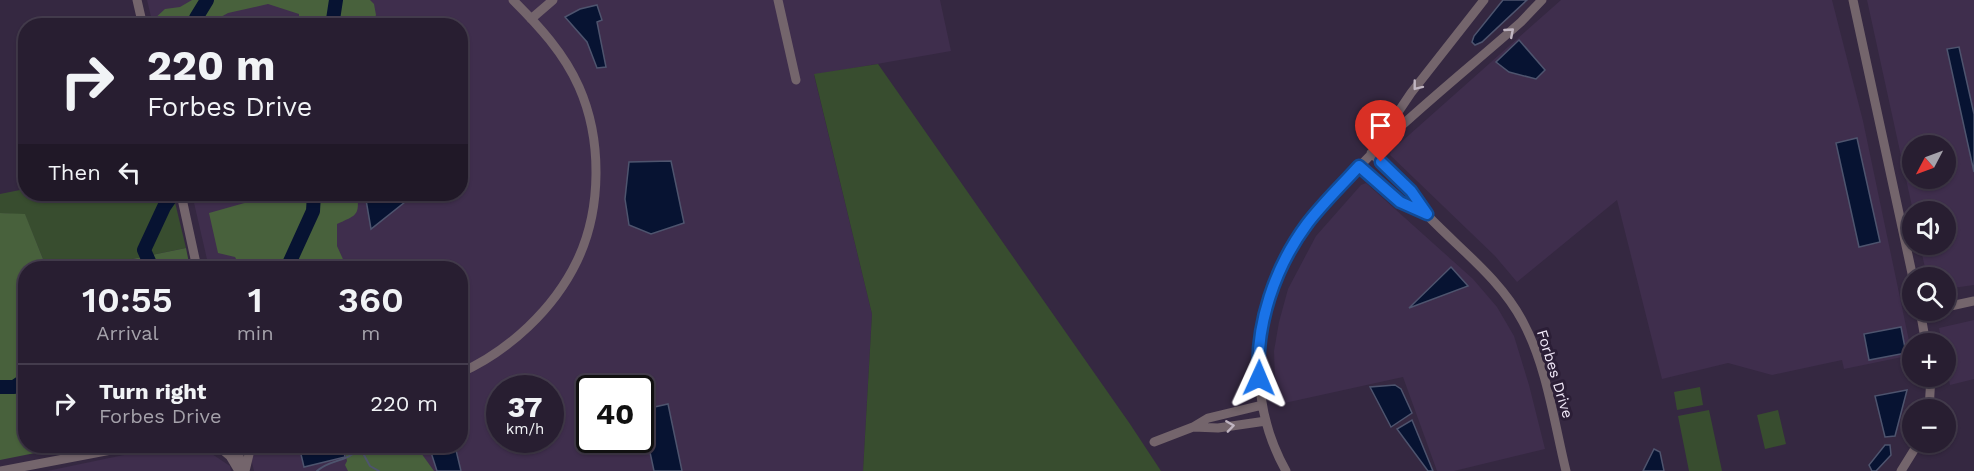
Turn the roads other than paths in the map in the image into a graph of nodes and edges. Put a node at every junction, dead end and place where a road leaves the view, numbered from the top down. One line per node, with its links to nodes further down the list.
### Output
1 (137, 0): 8 (street)
2 (513, 0): 9 (street)
3 (554, 0): 9 (street)
4 (778, 0): 10 (street)
5 (1484, 0): 11 (street, one-way to 11)
6 (1542, 0): 11 (street, one-way to 6)
7 (1852, 0): 16 (street)
8 (141, 18)
9 (531, 19): 19 (street)
10 (795, 80)
11 (1371, 153): 12 (street); 14 (street, Forbes Drive)
12 (1359, 166): 14 (street, Forbes Drive); 20 (street)
13 (183, 201): 15 (street)
14 (1427, 214): 32 (street, Forbes Drive)
15 (195, 261)
16 (1910, 267)
17 (1974, 302): 18 (street)
18 (1956, 305)
19 (468, 368)
20 (1262, 405): 21 (street); 22 (street)
21 (1266, 421): 22 (street, one-way to 21); 31 (street)
22 (1194, 427): 23 (street)
23 (1154, 442)
24 (95, 453): 29 (street)
25 (228, 453): 30 (street)
26 (238, 453): 30 (street)
27 (248, 453): 30 (street)
28 (1912, 453): 33 (street)
29 (1, 471)
30 (242, 471)
31 (1286, 471)
32 (1566, 471)
33 (1901, 471)

